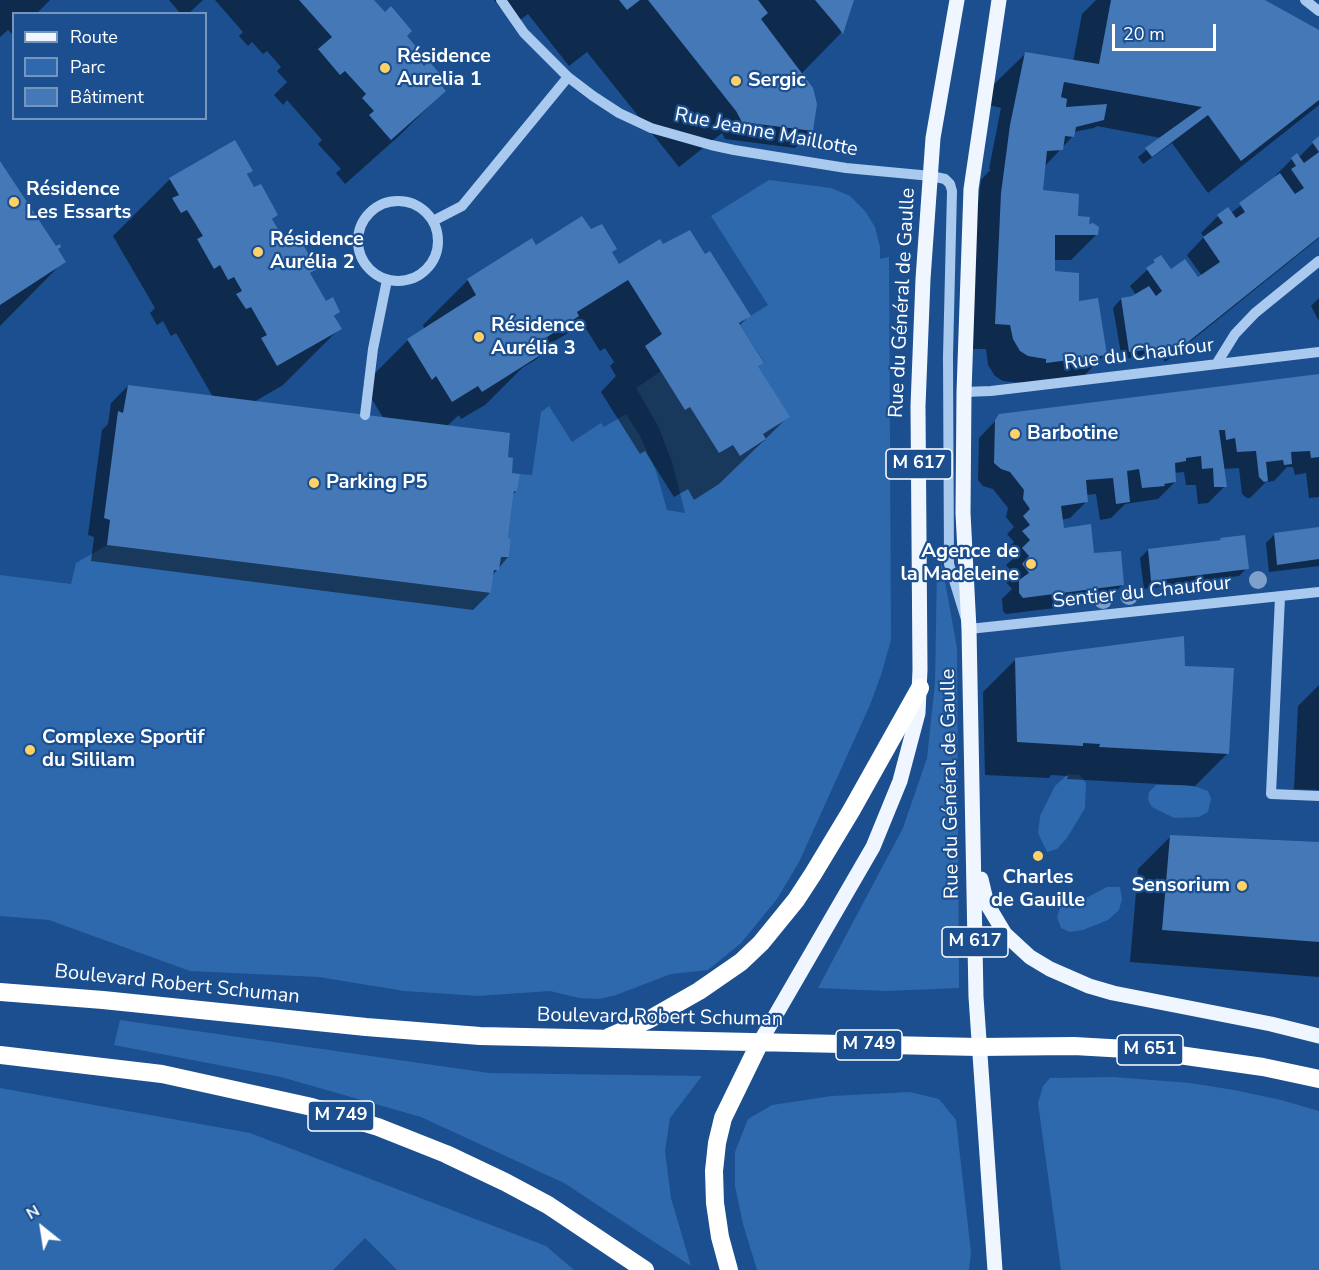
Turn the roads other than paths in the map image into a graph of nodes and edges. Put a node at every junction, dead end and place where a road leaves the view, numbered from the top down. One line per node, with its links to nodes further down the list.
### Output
1 (501, 0): 6 (street, Rue Jeanne Maillotte)
2 (957, 0): 7 (main road, Rue du Général de Gaulle / M 617)
3 (999, 0): 13 (main road, Rue du Général de Gaulle / M 617)
4 (1305, 0): 5 (street)
5 (1319, 11)
6 (568, 77): 7 (street, Rue Jeanne Maillotte); 8 (street)
7 (931, 176): 17 (street, Rue du Général de Gaulle); 18 (main road, Rue du Général de Gaulle / M 617)
8 (432, 221): 10 (street); 10 (street)
9 (1319, 261): 12 (street)
10 (387, 280): 14 (street)
11 (1319, 352): 12 (street, Rue du Chaufour)
12 (1217, 363): 13 (street, Rue du Chaufour)
13 (964, 392): 17 (main road, Rue du Général de Gaulle / M 617)
14 (365, 415)
15 (1319, 592): 16 (street, Sentier du Chaufour)
16 (1280, 597): 17 (street, Sentier du Chaufour); 19 (street)
17 (969, 629): 20 (main road, Rue du Général de Gaulle / M 617)
18 (920, 688): 23 (highway); 24 (main road, Rue du Général de Gaulle / M 617)
19 (1319, 795)
20 (974, 838): 22 (main road); 25 (main road, Rue du Général de Gaulle / M 617)
21 (0, 992): 23 (highway, Boulevard Robert Schuman / M 749)
22 (1319, 1036)
23 (601, 1040): 24 (highway, Boulevard Robert Schuman / M 749)
24 (760, 1042): 25 (highway, Boulevard Robert Schuman / M 749); 30 (highway)
25 (978, 1047): 27 (highway, Boulevard Robert Schuman / M 651); 28 (main road, Rue du Général de Gaulle)
26 (0, 1055): 29 (highway, M 749)
27 (1319, 1079)
28 (994, 1250): 31 (main road); 32 (main road)
29 (645, 1270)
30 (729, 1270)
31 (990, 1270)
32 (995, 1270)

